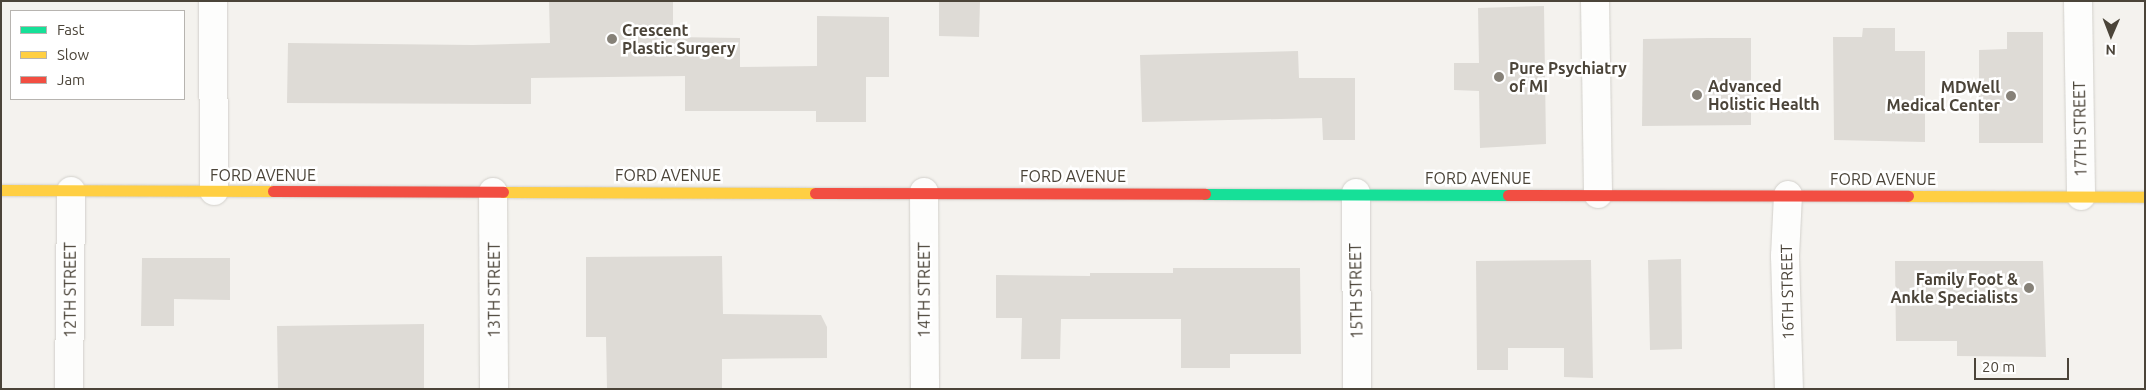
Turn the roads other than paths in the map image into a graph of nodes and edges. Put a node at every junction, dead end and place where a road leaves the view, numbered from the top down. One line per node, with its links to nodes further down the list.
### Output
1 (213, 1): 6 (street)
2 (1595, 1): 10 (street)
3 (2078, 1): 12 (street, 17TH STREET)
4 (1, 190): 5 (main road, FORD AVENUE)
5 (70, 190): 6 (main road, FORD AVENUE); 14 (street, 12TH STREET)
6 (214, 191): 7 (main road, FORD AVENUE)
7 (493, 192): 8 (main road, FORD AVENUE); 15 (street, 13TH STREET)
8 (924, 192): 9 (main road, FORD AVENUE); 16 (street, 14TH STREET)
9 (1356, 193): 10 (main road, FORD AVENUE); 17 (street, 15TH STREET)
10 (1598, 194): 11 (main road, FORD AVENUE)
11 (1788, 195): 12 (main road, FORD AVENUE); 18 (street, 16TH STREET)
12 (2081, 196): 13 (main road, FORD AVENUE)
13 (2145, 197)
14 (69, 389)
15 (494, 389)
16 (924, 389)
17 (1357, 389)
18 (1789, 389)

